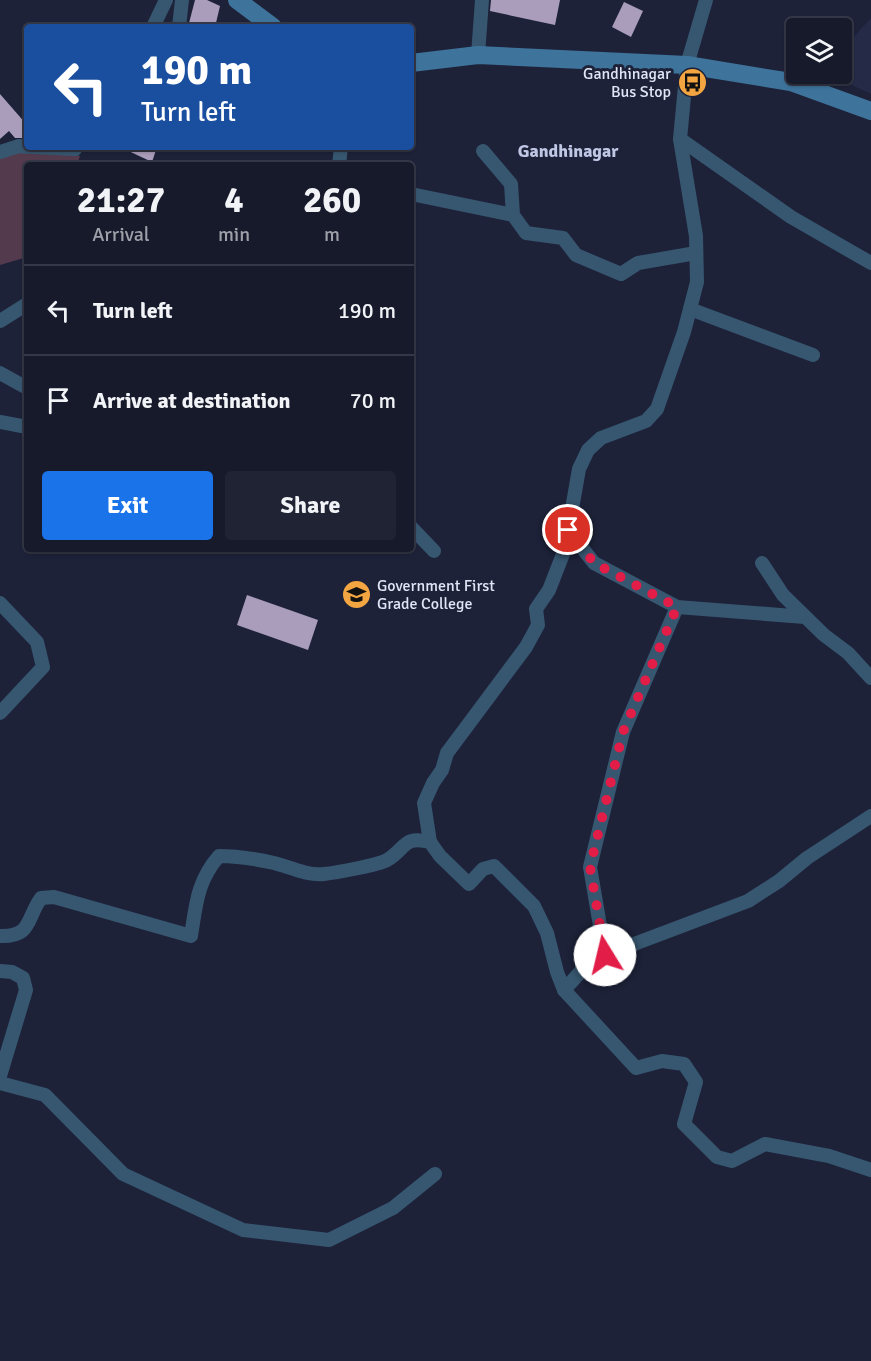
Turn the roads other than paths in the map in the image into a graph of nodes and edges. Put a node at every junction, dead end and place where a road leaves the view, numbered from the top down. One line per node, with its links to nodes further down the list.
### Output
1 (166, 0): 6 (street)
2 (182, 0): 7 (street)
3 (237, 0): 8 (main road)
4 (482, 0): 9 (street)
5 (706, 0): 11 (street)
6 (154, 24)
7 (178, 24)
8 (269, 24)
9 (478, 55): 10 (main road); 11 (main road)
10 (414, 63)
11 (687, 65): 12 (main road); 13 (street)
12 (871, 111)
13 (680, 139): 19 (street); 20 (street)
14 (24, 147): 16 (street)
15 (483, 151): 18 (street)
16 (0, 152)
17 (414, 195): 18 (street)
18 (513, 214): 19 (street)
19 (696, 253): 22 (street)
20 (871, 263)
21 (24, 306): 23 (street)
22 (690, 309): 24 (street); 30 (street)
23 (0, 321)
24 (813, 355)
25 (0, 373): 26 (street)
26 (24, 386)
27 (0, 422): 28 (street)
28 (24, 426)
29 (414, 530): 31 (street)
30 (568, 530): 34 (street); 39 (street)
31 (434, 551)
32 (762, 563): 35 (street)
33 (0, 603): 37 (street)
34 (677, 607): 35 (street); 41 (street)
35 (805, 617): 36 (street)
36 (871, 678)
37 (0, 713)
38 (871, 816): 41 (street)
39 (430, 842): 40 (street); 43 (street)
40 (0, 936)
41 (605, 955): 43 (street)
42 (0, 971): 44 (street)
43 (564, 990): 46 (street)
44 (0, 1076)
45 (0, 1083): 47 (street)
46 (871, 1170)
47 (435, 1174)

